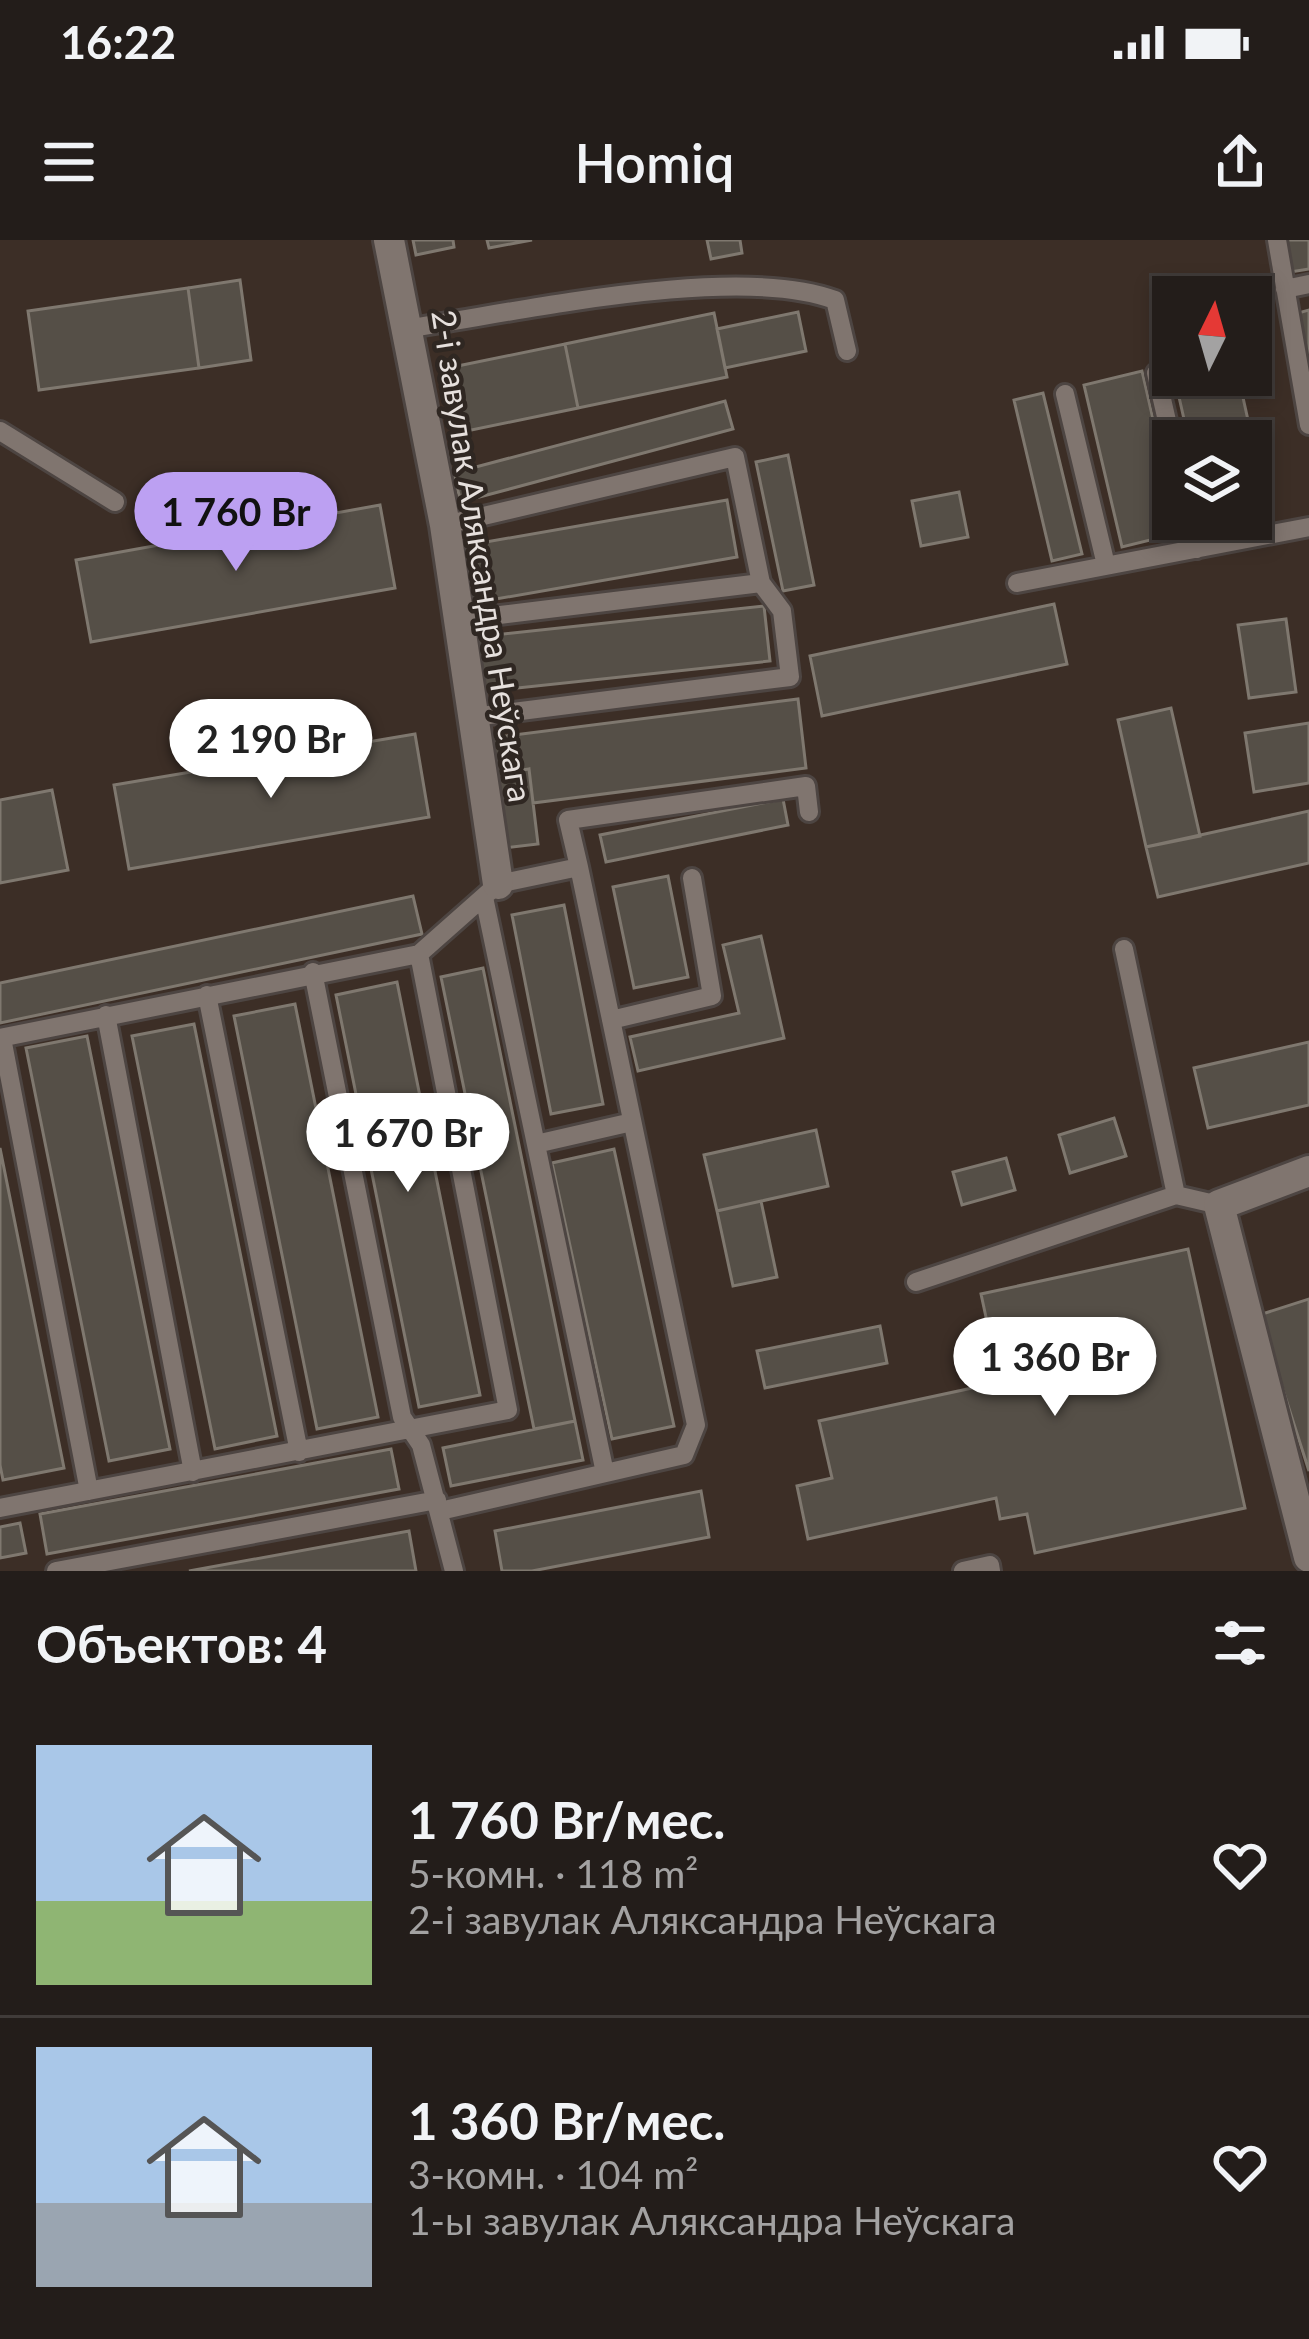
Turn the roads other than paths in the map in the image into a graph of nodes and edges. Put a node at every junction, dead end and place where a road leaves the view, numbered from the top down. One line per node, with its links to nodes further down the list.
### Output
1 (389, 240): 5 (street, 2-і завулак Аляксандра Неўскага)
2 (1277, 240): 4 (lane)
3 (1309, 284): 4 (lane)
4 (1285, 289): 8 (lane)
5 (410, 328): 6 (lane); 11 (street, 2-і завулак Аляксандра Неўскага)
6 (847, 351)
7 (1065, 394): 15 (lane)
8 (1309, 423)
9 (0, 431): 10 (lane)
10 (115, 502)
11 (445, 525): 16 (lane); 18 (street, 2-і завулак Аляксандра Неўскага)
12 (1309, 527): 14 (lane)
13 (1195, 540): 14 (lane)
14 (1197, 549): 15 (lane)
15 (1106, 566): 17 (lane)
16 (761, 583): 18 (lane); 19 (lane)
17 (1017, 583)
18 (459, 620): 19 (street, 2-і завулак Аляксандра Неўскага)
19 (473, 717): 23 (street, 2-і завулак Аляксандра Неўскага)
20 (809, 812): 21 (lane)
21 (579, 867): 23 (lane); 29 (lane)
22 (692, 878): 29 (lane)
23 (491, 891): 25 (lane); 32 (lane)
24 (1124, 950): 34 (lane)
25 (419, 954): 26 (lane); 37 (lane)
26 (313, 972): 27 (lane); 37 (lane)
27 (207, 994): 28 (lane); 38 (lane)
28 (106, 1016): 30 (lane); 39 (lane)
29 (611, 1020): 31 (lane)
30 (1, 1038): 41 (lane)
31 (632, 1122): 32 (lane); 40 (lane)
32 (536, 1144): 40 (lane)
33 (1309, 1171): 35 (street)
34 (1176, 1196): 35 (lane); 36 (lane)
35 (1219, 1205): 44 (street)
36 (916, 1282)
37 (412, 1431): 38 (lane); 42 (lane)
38 (299, 1452): 39 (lane)
39 (193, 1472): 41 (lane)
40 (605, 1473): 42 (lane)
41 (89, 1491): 43 (lane)
42 (438, 1506): 45 (lane); 46 (lane)
43 (0, 1508)
44 (1309, 1557)
45 (56, 1571)
46 (454, 1571)
47 (963, 1571): 48 (lane)
48 (991, 1571)

